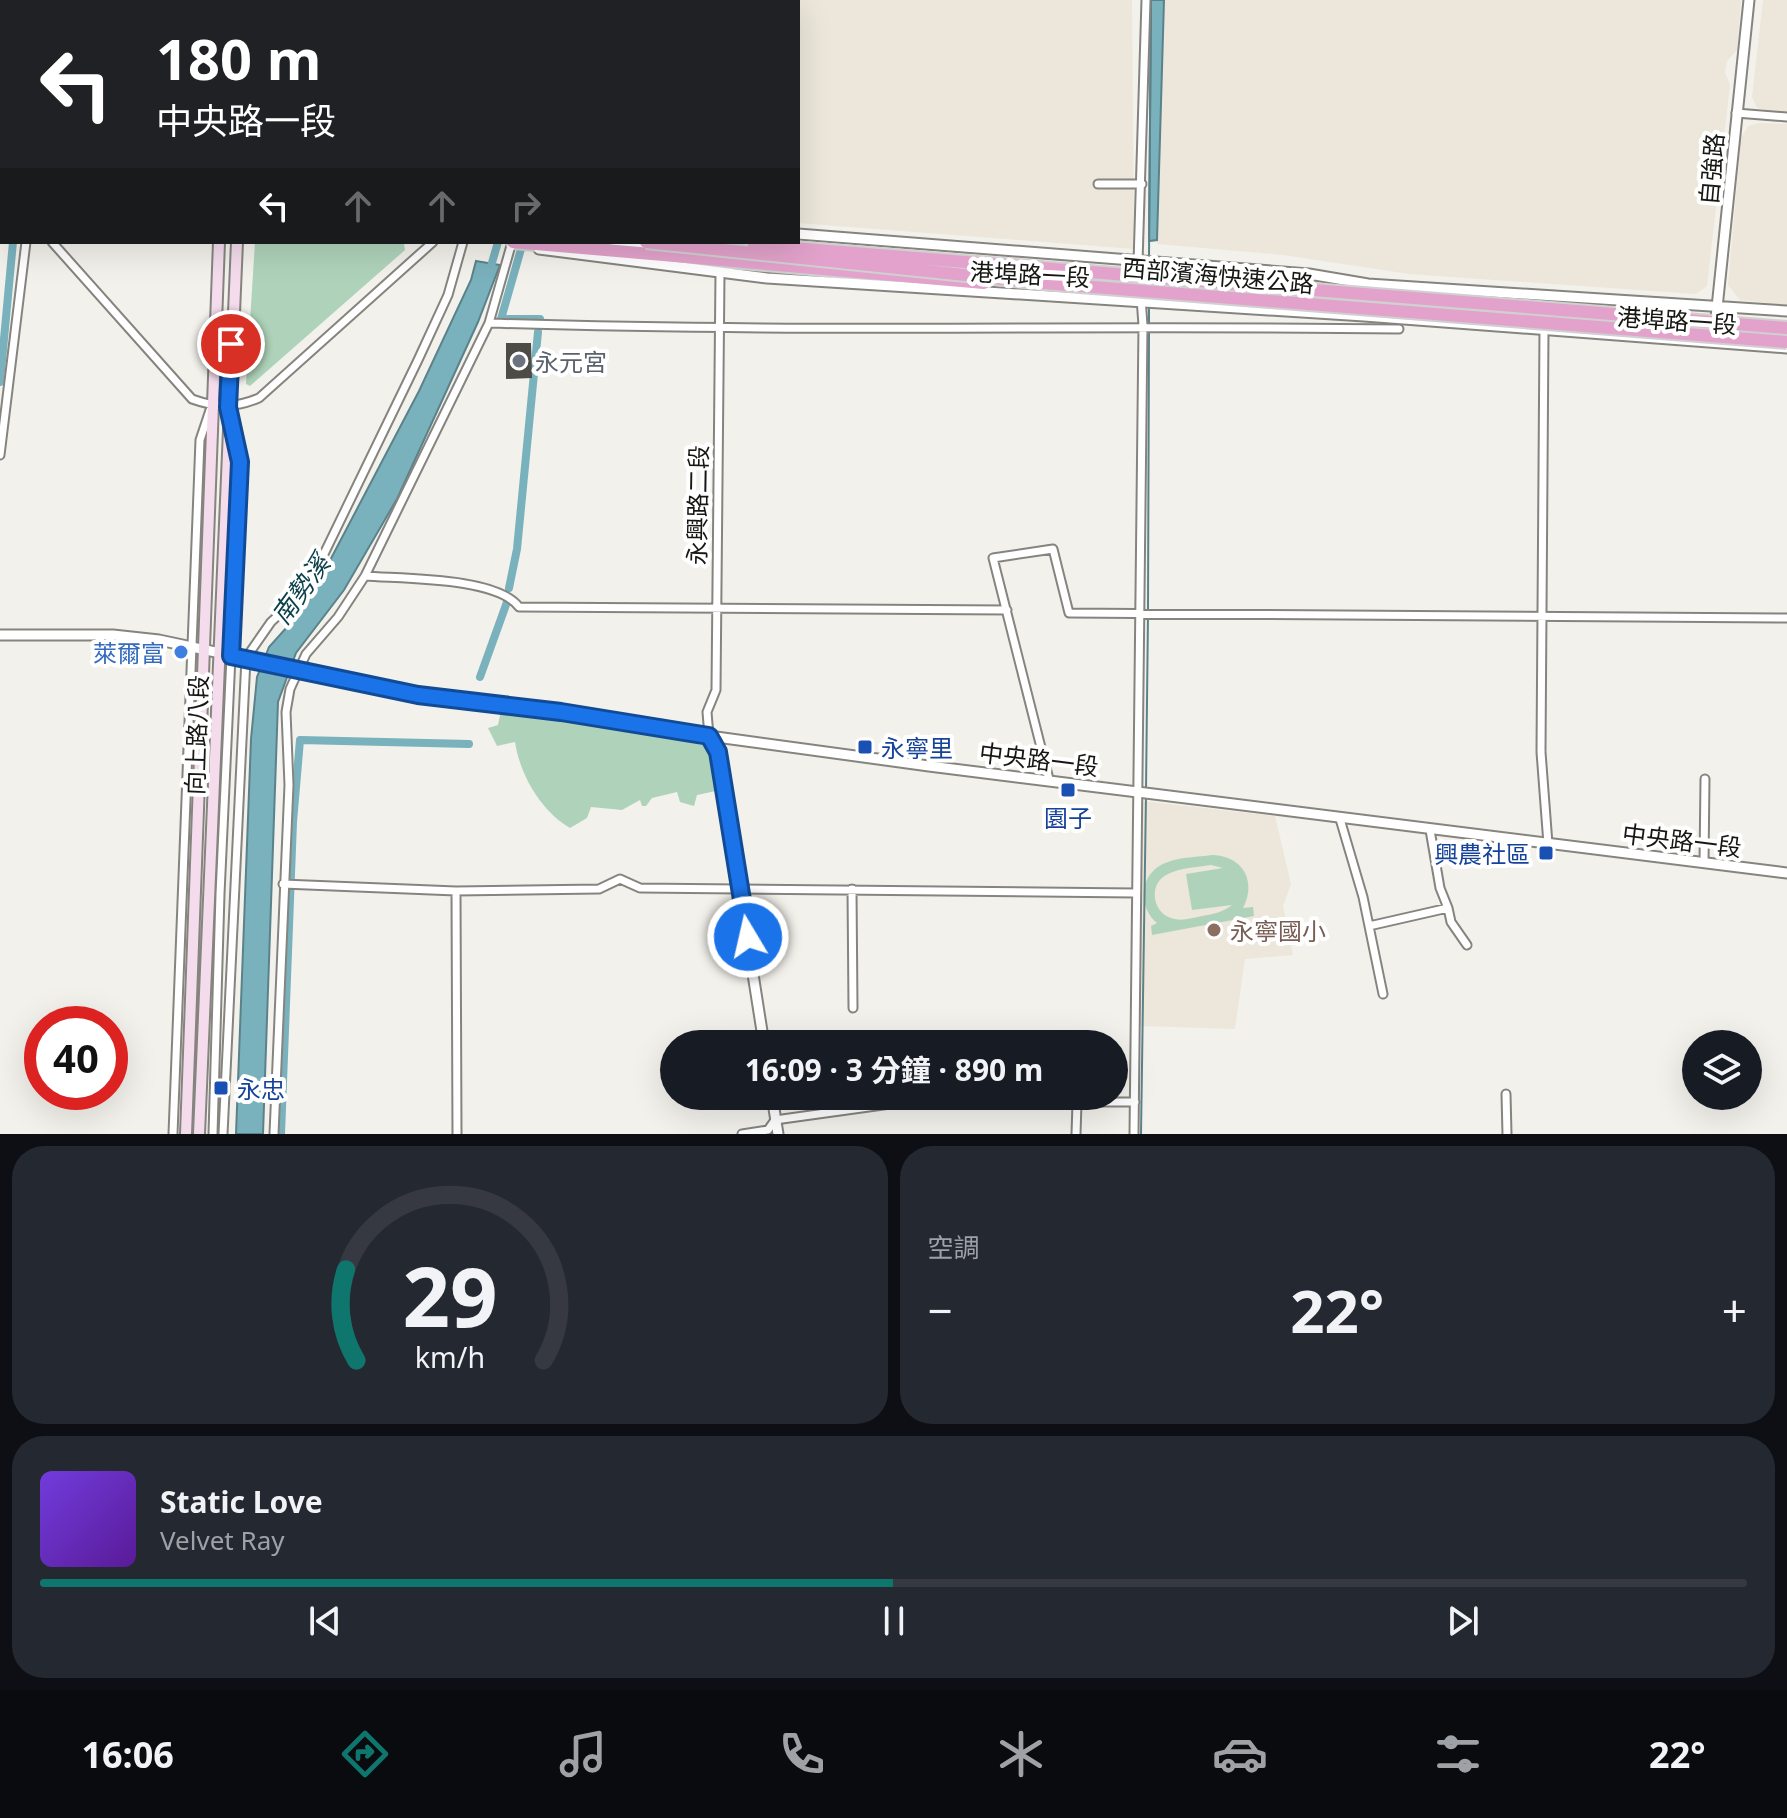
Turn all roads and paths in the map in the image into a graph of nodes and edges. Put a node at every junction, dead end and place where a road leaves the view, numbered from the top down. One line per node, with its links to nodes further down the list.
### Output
1 (1146, 0): 6 (street)
2 (1749, 0): 3 (street, 自強路)
3 (1736, 113): 4 (street); 29 (street, 自強路)
4 (1787, 117)
5 (1098, 184): 6 (street)
6 (1142, 184): 21 (street)
7 (800, 234): 21 (street, 港埠路一段)
8 (800, 243): 23 (highway, bridge)
9 (26, 244): 43 (street)
10 (54, 244): 41 (street)
11 (219, 244): 41 (main road, 向上路八段)
12 (237, 244): 42 (main road, 向上路八段)
13 (431, 244): 42 (street)
14 (462, 244): 53 (street)
15 (512, 244): 32 (street)
16 (521, 244): 22 (street, 港埠路一段)
17 (536, 244): 24 (highway, bridge)
18 (640, 244): 25 (street, 港埠路一段)
19 (665, 244): 24 (highway, 西部濱海快速公路, bridge)
20 (744, 244): 23 (highway, 西部濱海快速公路, bridge)
21 (1138, 263): 25 (street); 26 (street, 港埠路一段)
22 (720, 273): 28 (street, 港埠路一段); 34 (street, 永興路二段)
23 (1125, 276): 35 (highway, 西部濱海快速公路, bridge)
24 (1043, 283): 38 (highway, 西部濱海快速公路, bridge)
25 (1141, 284): 27 (street, 港埠路一段); 28 (street)
26 (1368, 284): 27 (street); 29 (street, 港埠路一段)
27 (1285, 296): 31 (street)
28 (1141, 301): 31 (street, 港埠路一段); 33 (street)
29 (1718, 305): 30 (street, 港埠路一段); 39 (street, 自強路)
30 (1787, 311)
31 (1364, 316): 37 (street, 港埠路一段)
32 (489, 323): 34 (street); 44 (street)
33 (1143, 325): 34 (street); 36 (street); 47 (street)
34 (720, 328): 45 (street, 永興路二段)
35 (1787, 328)
36 (1399, 329)
37 (1544, 330): 39 (street, 港埠路一段); 48 (street)
38 (1787, 342)
39 (1713, 343): 40 (street, 港埠路一段)
40 (1787, 348)
41 (212, 406): 42 (street); 51 (main road, 向上路八段)
42 (228, 407): 52 (main road, 向上路八段)
43 (0, 455)
44 (365, 576): 45 (street); 54 (street)
45 (716, 608): 46 (street); 55 (street, 永興路二段)
46 (1007, 610): 47 (street); 59 (street)
47 (1139, 612): 48 (street); 61 (street)
48 (1541, 615): 49 (street); 64 (street)
49 (1787, 618)
50 (0, 635): 51 (street)
51 (197, 648): 52 (street); 57 (main road, 向上路八段); 58 (street)
52 (225, 654): 53 (street); 56 (main road, 向上路八段)
53 (246, 658): 54 (street, 中央路一段); 89 (street)
54 (294, 668): 55 (street, 中央路一段); 67 (street)
55 (709, 736): 59 (street, 中央路一段); 69 (street)
56 (221, 764): 57 (street); 87 (main road, 向上路八段); 88 (street)
57 (199, 765): 58 (street); 86 (main road, 向上路八段)
58 (187, 766): 85 (street)
59 (1049, 779): 61 (street, 中央路一段)
60 (1705, 779): 65 (street)
61 (1136, 791): 62 (street, 中央路一段); 71 (street)
62 (1340, 819): 63 (street, 中央路一段); 73 (street)
63 (1430, 830): 64 (street, 中央路一段); 72 (street)
64 (1548, 844): 65 (street, 中央路一段)
65 (1704, 863): 66 (street, 中央路一段)
66 (1787, 873)
67 (283, 884): 70 (street); 90 (street)
68 (852, 889): 69 (street); 71 (street); 76 (street)
69 (740, 890): 70 (street); 77 (street)
70 (456, 891): 91 (street)
71 (1135, 893): 80 (street)
72 (1448, 908): 73 (street); 74 (street)
73 (1369, 926): 75 (street)
74 (1467, 945)
75 (1383, 994)
76 (853, 1008)
77 (762, 1030)
78 (1506, 1094): 96 (street)
79 (1128, 1102): 80 (street)
80 (1135, 1102): 95 (street)
81 (774, 1110): 84 (street)
82 (847, 1110): 84 (street)
83 (1077, 1110): 94 (street)
84 (775, 1120): 92 (street); 93 (street)
85 (173, 1134)
86 (186, 1134)
87 (199, 1134)
88 (213, 1134)
89 (223, 1134)
90 (274, 1134)
91 (457, 1134)
92 (742, 1134)
93 (778, 1134)
94 (1076, 1134)
95 (1134, 1134)
96 (1507, 1134)

